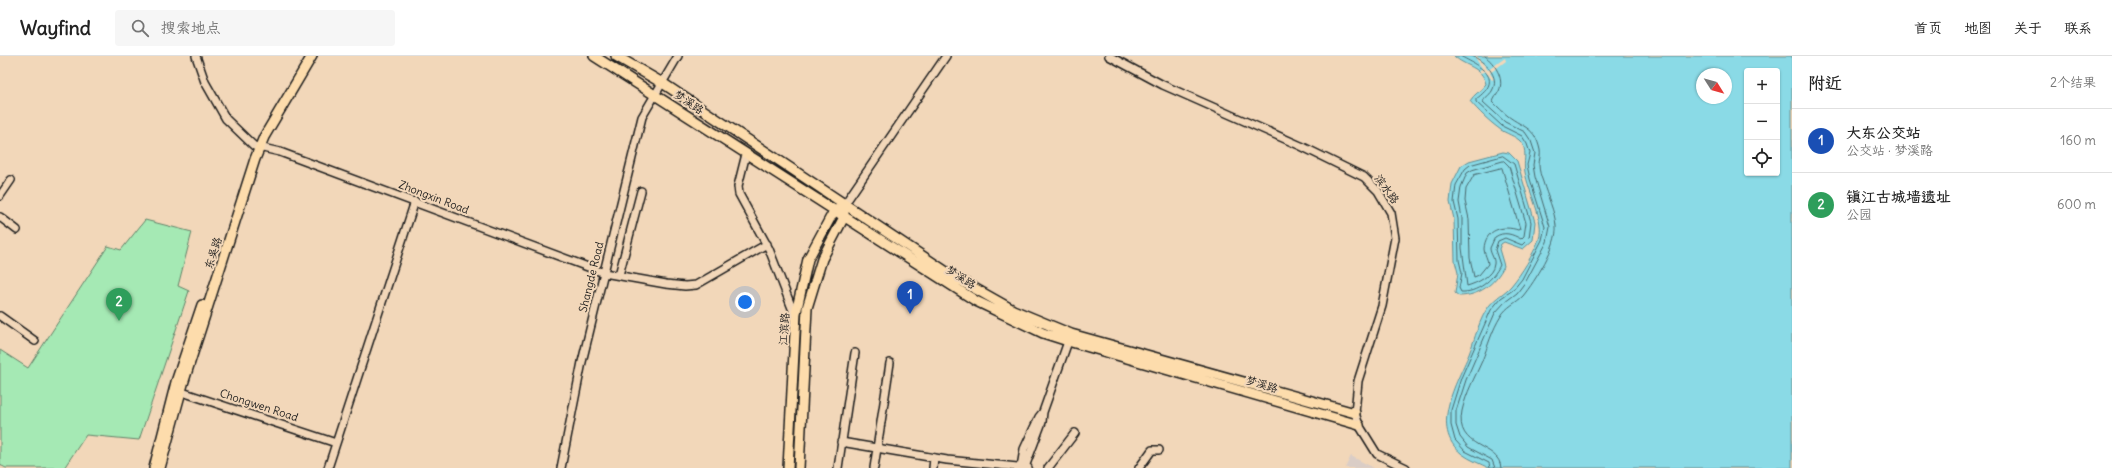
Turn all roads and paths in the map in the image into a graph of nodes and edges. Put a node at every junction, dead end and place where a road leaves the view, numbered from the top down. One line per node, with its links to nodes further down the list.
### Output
1 (196, 56): 11 (street)
2 (306, 56): 11 (main road, 东吴路)
3 (312, 56): 11 (main road, 东吴路)
4 (594, 56): 10 (main road, 梦溪路)
5 (616, 56): 9 (main road, 梦溪路)
6 (678, 56): 9 (street, Shangde Road)
7 (946, 56): 17 (street)
8 (1109, 56): 32 (street, 滨水路)
9 (661, 83): 10 (street, Shangde Road); 17 (main road, 梦溪路)
10 (655, 94): 12 (main road, 梦溪路); 23 (street, Shangde Road)
11 (257, 147): 16 (street, Zhongxin Road); 31 (main road, 东吴路)
12 (746, 154): 18 (main road, 梦溪路); 22 (street)
13 (11, 180): 15 (street)
14 (641, 191): 24 (street)
15 (0, 196)
16 (415, 201): 23 (street, Zhongxin Road); 36 (street)
17 (844, 205): 18 (main road); 20 (main road, 江滨路); 27 (main road, 梦溪路)
18 (834, 211): 20 (main road, 梦溪路); 26 (main road, 江滨路)
19 (0, 217): 21 (street)
20 (844, 217): 27 (main road, 梦溪路); 46 (main road, 江滨路)
21 (17, 230)
22 (767, 244): 24 (street, Zhongxin Road); 26 (street)
23 (604, 273): 24 (street, Zhongxin Road); 44 (street, Shangde Road)
24 (619, 276)
25 (0, 316): 28 (street)
26 (796, 319): 45 (main road, 江滨路)
27 (1070, 338): 32 (main road, 梦溪路); 33 (main road, 梦溪路); 40 (street)
28 (35, 341)
29 (855, 353): 35 (street)
30 (890, 364): 37 (street)
31 (178, 390): 36 (street, Chongwen Road); 41 (main road, 东吴路); 42 (main road, 东吴路)
32 (1355, 413): 33 (street, 滨水路)
33 (1359, 425): 52 (street, 滨水路)
34 (1075, 433): 50 (street)
35 (842, 442): 37 (street); 47 (street)
36 (336, 443): 43 (street)
37 (877, 448): 39 (street); 48 (street)
38 (1159, 450): 51 (street)
39 (934, 458): 40 (street); 49 (street)
40 (1025, 467)
41 (154, 468)
42 (160, 468)
43 (328, 468)
44 (561, 468)
45 (788, 468)
46 (799, 468)
47 (838, 468)
48 (874, 468)
49 (933, 468)
50 (1048, 468)
51 (1139, 468)
52 (1406, 468)

